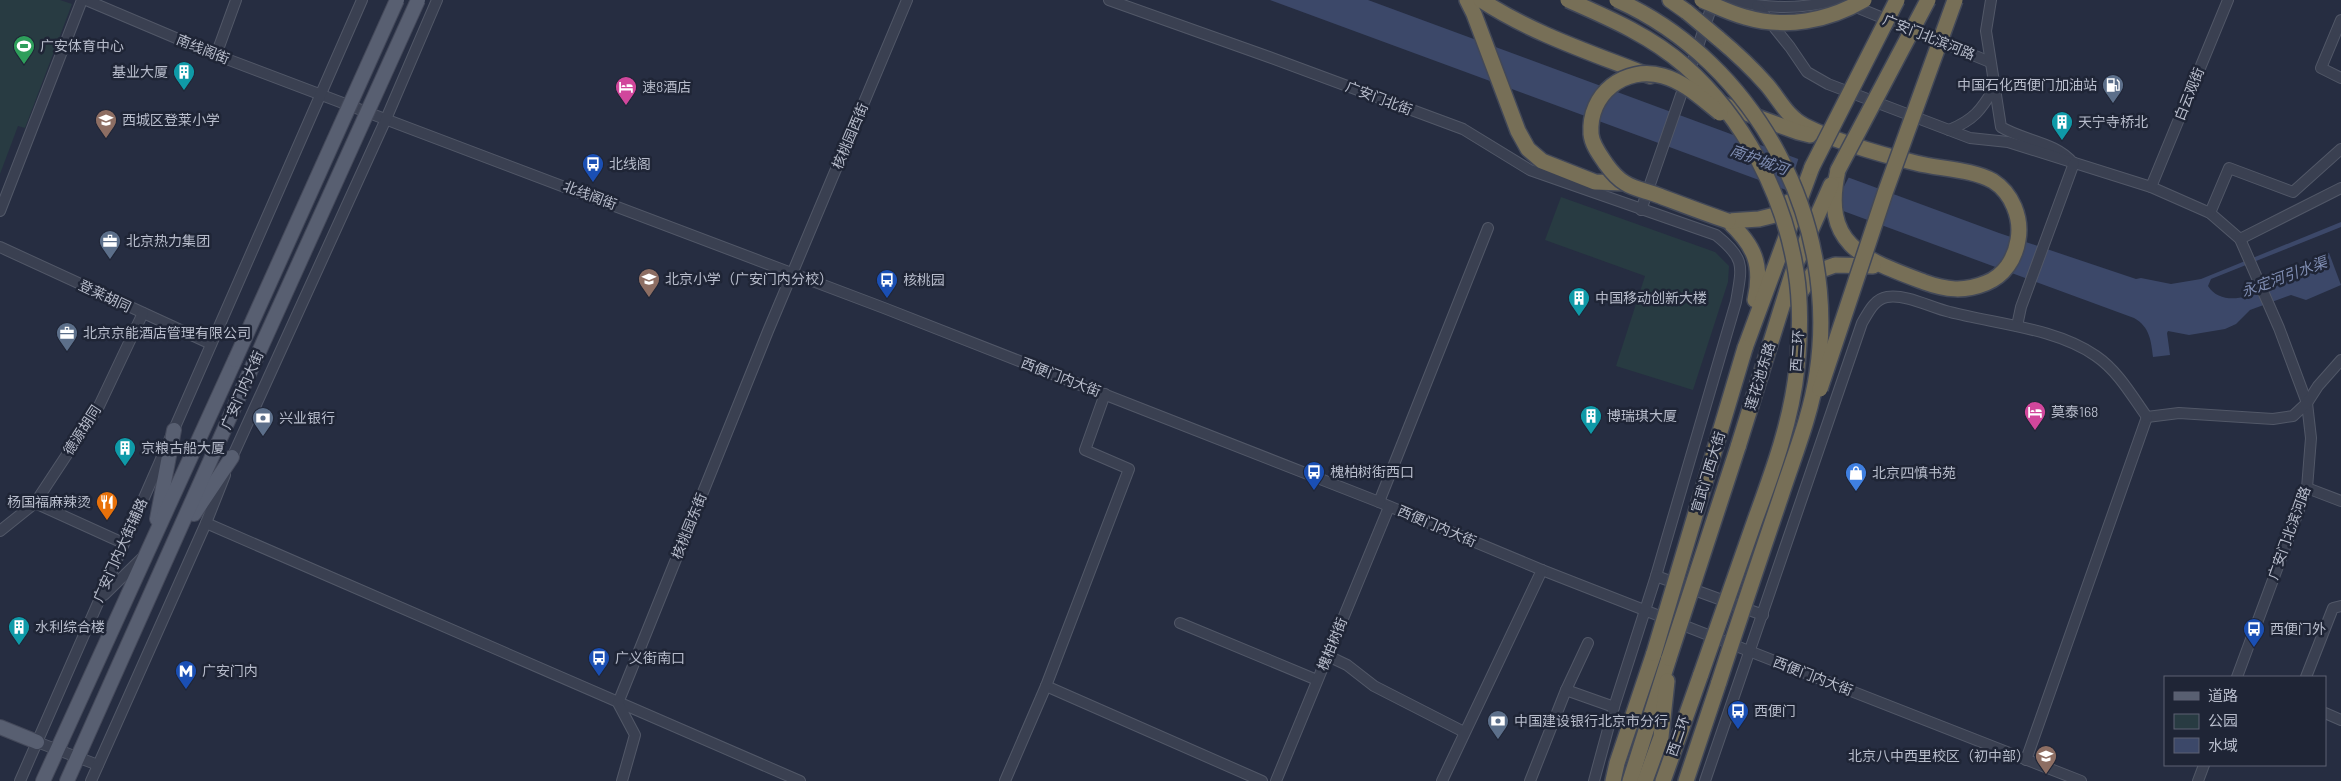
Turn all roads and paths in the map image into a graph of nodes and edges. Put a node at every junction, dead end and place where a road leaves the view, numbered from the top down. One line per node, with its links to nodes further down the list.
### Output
1 (82, 0): 47 (street)
2 (86, 0): 29 (street, 南线阁街)
3 (236, 0): 29 (street)
4 (362, 0): 33 (street)
5 (397, 0): 75 (main road, 广安门内大街, bridge)
6 (418, 0): 77 (main road, 广安门内大街, bridge)
7 (437, 0): 35 (street, 广安门内大街)
8 (907, 0): 54 (street, 核桃园西街)
9 (1109, 0): 46 (street, 广安门北街)
10 (1467, 0): 25 (highway)
11 (1568, 0): 36 (highway, 西二环, bridge)
12 (1617, 0): 64 (highway, 西二环, bridge)
13 (1670, 0): 38 (highway, bridge)
14 (1702, 0): 18 (highway, bridge)
15 (1714, 0): 34 (street)
16 (1730, 0): 24 (street)
17 (1838, 0): 26 (street); 30 (street, 广安门北滨河路)
18 (1864, 0)
19 (1897, 0): 41 (highway, bridge)
20 (1928, 0): 42 (highway, 莲花池东路, bridge)
21 (1955, 0): 64 (highway, bridge)
22 (1991, 0): 30 (street)
23 (2228, 0): 44 (street, 白云观街)
24 (1757, 6): 26 (street); 28 (street)
25 (1478, 7): 34 (highway); 43 (highway)
26 (1804, 7): 28 (street)
27 (2341, 20): 31 (street)
28 (1790, 47): 37 (street)
29 (216, 55): 33 (street, 南线阁街)
30 (1990, 62): 32 (street)
31 (2341, 78)
32 (1995, 87): 37 (street); 40 (street)
33 (321, 93): 35 (street, 南线阁街); 58 (street)
34 (1685, 94): 38 (highway); 46 (street)
35 (386, 119): 54 (street, 北线阁街); 67 (street, 广安门内大街)
36 (1736, 126): 43 (highway, bridge); 122 (highway, 西二环, bridge)
37 (1949, 130): 40 (street)
38 (1841, 141): 53 (highway)
39 (2341, 149): 48 (street)
40 (2074, 163): 44 (street); 57 (street)
41 (1812, 167): 49 (highway, bridge); 59 (highway, 宣武门西大街, bridge)
42 (1838, 170): 53 (highway); 66 (highway, 莲花池东路, bridge)
43 (1624, 183): 49 (highway, bridge)
44 (2151, 187): 48 (street)
45 (2341, 188): 51 (street)
46 (1641, 210): 55 (street, 广安门北街)
47 (0, 211)
48 (2210, 213): 51 (street)
49 (1728, 222): 59 (highway)
50 (1488, 228): 70 (street)
51 (2240, 239): 62 (street, 广安门北滨河路)
52 (0, 247): 56 (street, 登莱胡同)
53 (1881, 266): 66 (highway, bridge)
54 (792, 272): 61 (street, 西便门内大街); 95 (street, 核桃园东街)
55 (1736, 302): 80 (street, 宣武门西大街)
56 (143, 313): 58 (street, 登莱胡同); 71 (street, 德源胡同)
57 (2017, 326): 63 (street); 84 (street)
58 (211, 344): 65 (street)
59 (1745, 348): 119 (highway, 宣武门西大街, bridge)
60 (2341, 360): 62 (street)
61 (1105, 394): 70 (street, 西便门内大街); 93 (street)
62 (2307, 403): 63 (street); 68 (street, 广安门北滨河路)
63 (2147, 417): 104 (street)
64 (1805, 425): 123 (highway, 西二环, bridge)
65 (174, 430): 75 (main road); 76 (street, 广安门内大街辅路)
66 (1738, 447): 89 (highway, 莲花池东路, bridge)
67 (232, 457): 73 (street, 广安门内大街); 77 (main road)
68 (2307, 488): 69 (street); 90 (street, 广安门北滨河路)
69 (2341, 501)
70 (1379, 502): 72 (street, 西便门内大街)
71 (35, 503): 74 (street, 德源胡同); 76 (street)
72 (1390, 507): 79 (street, 西便门内大街); 88 (street, 槐柏树街)
73 (206, 523): 95 (street); 105 (street)
74 (0, 531)
75 (154, 539): 78 (main road, 广安门内大街)
76 (123, 543): 81 (street, 广安门内大街辅路)
77 (173, 546): 103 (main road, 广安门内大街)
78 (147, 554): 81 (street, 广安门内大街); 102 (main road, 广安门内大街)
79 (1542, 570): 83 (street, 西便门内大街); 100 (street)
80 (1656, 576): 83 (street, 宣武门西大街); 84 (street)
81 (97, 602): 101 (street, 广安门内大街辅路)
82 (2341, 606): 91 (street)
83 (1645, 611): 87 (street, 西便门内大街); 96 (street, 宣武门西大街)
84 (1763, 615): 87 (street)
85 (1180, 623): 92 (street)
86 (1588, 643): 94 (street)
87 (1750, 652): 104 (street, 西便门内大街); 124 (street)
88 (1326, 655): 92 (street, 槐柏树街); 100 (street)
89 (1669, 658): 120 (highway); 121 (highway)
90 (2237, 676)
91 (2306, 676)
92 (1317, 680): 115 (street, 槐柏树街)
93 (1046, 686): 113 (street); 114 (street)
94 (1566, 690): 96 (street); 117 (street)
95 (618, 703): 111 (street); 112 (street)
96 (1614, 707): 118 (street, 宣武门西大街)
97 (2326, 713): 98 (street)
98 (2341, 720)
99 (0, 726): 101 (main road)
100 (1464, 732): 116 (street)
101 (37, 742): 102 (street); 107 (street, 广安门内大街辅路)
102 (57, 750): 103 (street); 108 (main road, 广安门内大街)
103 (77, 757): 105 (street); 109 (main road, 广安门内大街)
104 (2026, 760): 125 (street, 西便门内大街)
105 (98, 765): 110 (street)
106 (2204, 766): 126 (street)
107 (20, 781)
108 (43, 781)
109 (67, 781)
110 (91, 781)
111 (622, 781)
112 (800, 781)
113 (1005, 781)
114 (1262, 781)
115 (1276, 781)
116 (1442, 781)
117 (1530, 781)
118 (1594, 781)
119 (1614, 781)
120 (1630, 781)
121 (1645, 781)
122 (1663, 781)
123 (1686, 781)
124 (1705, 781)
125 (2081, 781)
126 (2198, 781)

